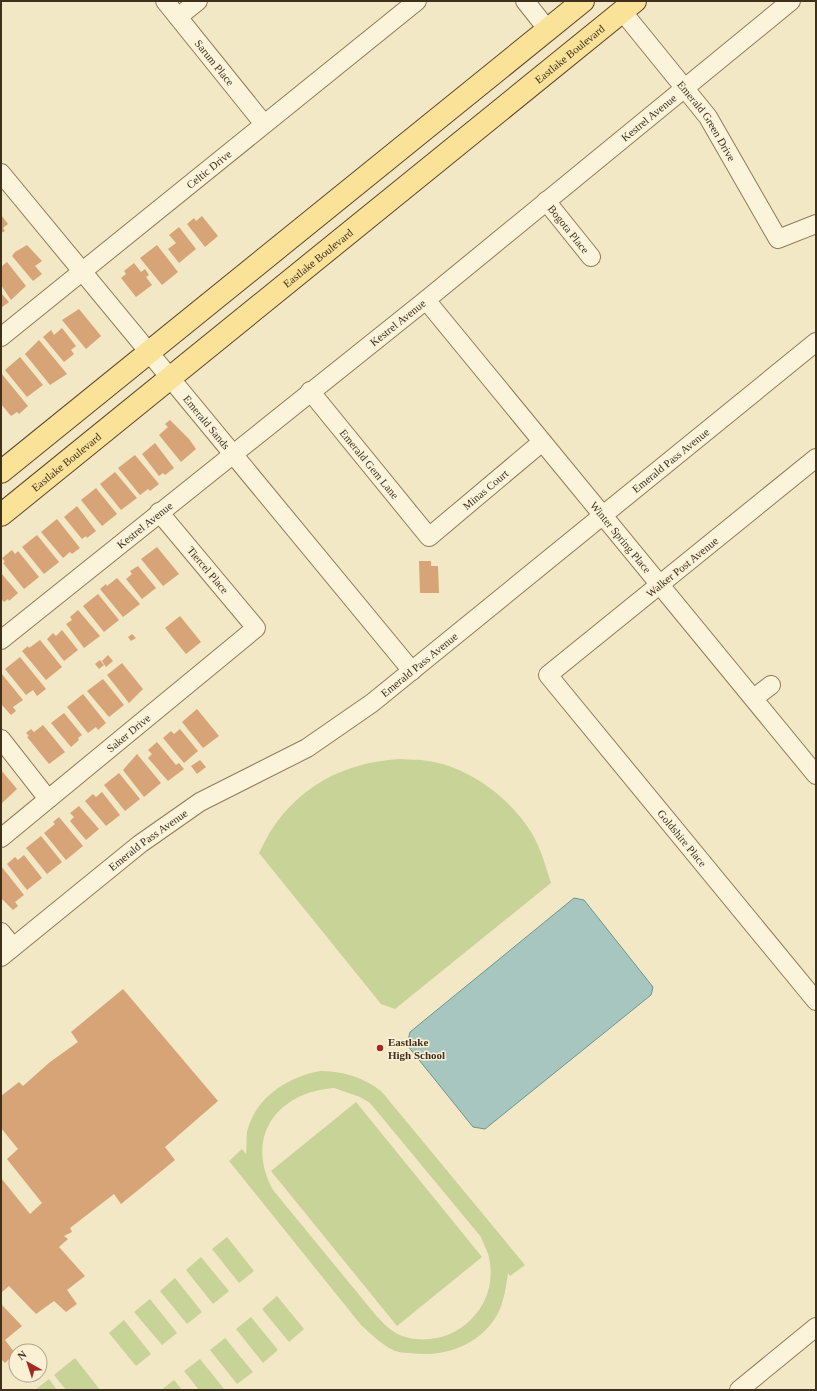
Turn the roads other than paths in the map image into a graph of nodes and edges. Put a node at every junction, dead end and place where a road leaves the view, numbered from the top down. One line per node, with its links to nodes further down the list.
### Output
1 (165, 1): 8 (street, Sarum Place)
2 (198, 1): 8 (street)
3 (417, 1): 11 (street, Celtic Drive)
4 (525, 1): 9 (street)
5 (583, 1): 9 (main road)
6 (792, 1): 10 (street, Kestrel Avenue)
7 (628, 6): 10 (street, Emerald Green Drive); 21 (main road, Eastlake Boulevard)
8 (178, 17): 11 (street, Sarum Place)
9 (548, 30): 20 (main road)
10 (686, 87): 13 (street, Kestrel Avenue); 14 (street, Emerald Green Drive)
11 (264, 124): 16 (street, Celtic Drive)
12 (1, 173): 16 (street, Emerald Sands)
13 (546, 201): 15 (street, Bogota Place); 17 (street, Kestrel Avenue)
14 (816, 224)
15 (590, 257)
16 (82, 271): 18 (street, Celtic Drive); 20 (street, Emerald Sands)
17 (426, 300): 22 (street, Kestrel Avenue); 23 (street, Winter Spring Place)
18 (1, 337)
19 (816, 342): 29 (street, Emerald Pass Avenue)
20 (149, 352): 21 (street, Emerald Sands); 26 (main road)
21 (170, 378): 24 (street, Emerald Sands); 28 (main road, Eastlake Boulevard)
22 (310, 391): 24 (street, Kestrel Avenue); 30 (street, Emerald Gem Lane)
23 (542, 442): 29 (street, Winter Spring Place); 30 (street, Minas Court)
24 (232, 453): 27 (street, Kestrel Avenue); 34 (street, Emerald Sands)
25 (816, 458): 31 (street, Walker Post Avenue)
26 (1, 472)
27 (159, 512): 32 (street, Tiercel Place); 33 (street, Kestrel Avenue)
28 (1, 515)
29 (602, 515): 31 (street, Winter Spring Place); 34 (street, Emerald Pass Avenue)
30 (429, 537)
31 (660, 584): 35 (street, Walker Post Avenue); 37 (street, Winter Spring Place)
32 (256, 628): 40 (street, Saker Drive)
33 (1, 640)
34 (412, 671): 43 (street, Emerald Pass Avenue)
35 (548, 675): 44 (street, Goldshire Place)
36 (771, 685): 37 (street)
37 (754, 698): 39 (street, Winter Spring Place)
38 (1, 739): 40 (street)
39 (816, 775)
40 (48, 799): 41 (street, Saker Drive)
41 (1, 838)
42 (1, 932): 43 (street)
43 (7, 952)
44 (816, 1001)
45 (816, 1327): 46 (street)
46 (739, 1390)

